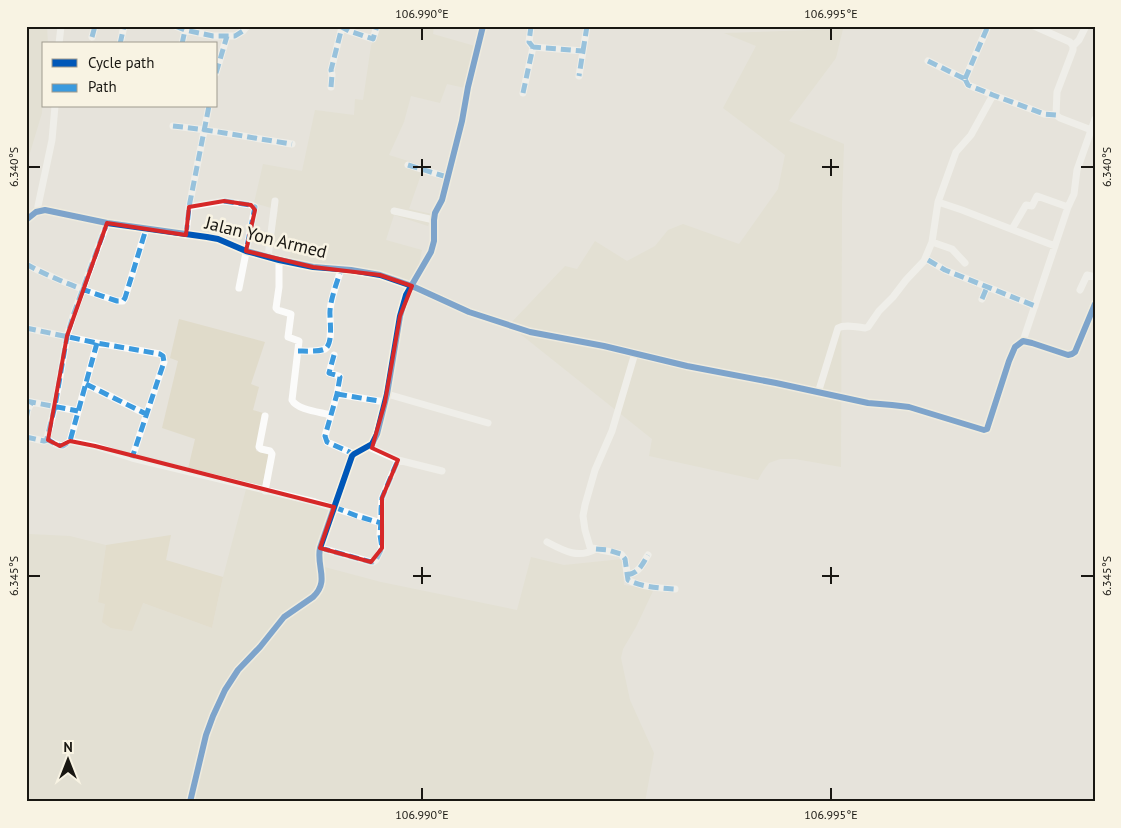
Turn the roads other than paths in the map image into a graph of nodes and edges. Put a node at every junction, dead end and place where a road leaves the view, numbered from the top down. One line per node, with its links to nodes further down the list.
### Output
1 (61, 26): 16 (street)
2 (95, 26): 15 (street)
3 (124, 26): 17 (street)
4 (248, 26): 14 (street)
5 (377, 26): 12 (street)
6 (483, 26): 38 (street)
7 (531, 26): 20 (street)
8 (587, 26): 21 (street)
9 (988, 26): 25 (street)
10 (1034, 26): 19 (street)
11 (1086, 26): 19 (street)
12 (341, 27): 26 (street)
13 (179, 28): 14 (street); 18 (street)
14 (227, 36): 23 (street)
15 (92, 37)
16 (60, 42)
17 (120, 42)
18 (182, 42)
19 (1073, 46): 31 (street)
20 (533, 47): 21 (street); 27 (street)
21 (583, 52): 24 (street)
22 (928, 62): 25 (street)
23 (218, 65)
24 (579, 76)
25 (965, 79): 28 (street)
26 (331, 87)
27 (523, 93)
28 (993, 95): 31 (street); 40 (street)
29 (55, 108): 43 (street)
30 (208, 108): 34 (street)
31 (1056, 114): 35 (street)
32 (1095, 119): 35 (street)
33 (173, 126): 34 (street)
34 (203, 129): 36 (street); 41 (street)
35 (1093, 130): 42 (street)
36 (292, 144)
37 (408, 165): 38 (street)
38 (447, 177): 46 (street)
39 (275, 201): 54 (street)
40 (938, 202): 49 (street); 51 (street)
41 (189, 207): 50 (street); 53 (street)
42 (1068, 207): 49 (street); 52 (street)
43 (38, 211): 45 (street); 47 (street, Jalan Yon Armed)
44 (394, 211): 46 (street)
45 (26, 220)
46 (434, 220): 61 (street)
47 (108, 223): 48 (street, Jalan Yon Armed); 64 (street)
48 (146, 229): 50 (street, Jalan Yon Armed); 64 (street)
49 (1012, 229): 52 (street)
50 (186, 234): 53 (street, Jalan Yon Armed)
51 (932, 242): 58 (street); 77 (street)
52 (1055, 246): 68 (street)
53 (246, 251): 54 (street, Jalan Yon Armed); 63 (street)
54 (268, 257): 55 (street, Jalan Yon Armed)
55 (279, 260): 59 (street, Jalan Yon Armed); 73 (street)
56 (928, 260): 62 (street)
57 (26, 264): 64 (street)
58 (965, 264)
59 (341, 270): 61 (street, Jalan Yon Armed); 73 (street)
60 (1095, 276): 65 (street)
61 (412, 286): 74 (street, Jalan Yon Armed); 79 (street)
62 (987, 287): 66 (street); 68 (street)
63 (239, 288)
64 (83, 290): 70 (street)
65 (1080, 290)
66 (982, 299)
67 (1095, 304): 71 (street)
68 (1035, 306): 71 (street)
69 (26, 328): 70 (street)
70 (67, 336): 72 (street); 82 (street)
71 (1023, 341): 77 (street, Jalan Yon Armed)
72 (96, 343): 76 (street); 84 (street)
73 (298, 352): 85 (street)
74 (634, 353): 77 (street, Jalan Yon Armed); 102 (street)
75 (334, 355): 78 (street)
76 (86, 384): 83 (street); 84 (street)
77 (818, 393)
78 (337, 394): 81 (street); 85 (street)
79 (387, 394): 81 (street); 88 (street)
80 (29, 402): 82 (street); 87 (street)
81 (385, 402): 92 (street)
82 (55, 406): 83 (street); 90 (street)
83 (78, 411): 91 (street)
84 (146, 414): 94 (street)
85 (331, 415): 93 (street)
86 (265, 416): 97 (street)
87 (26, 419)
88 (488, 423)
89 (26, 437): 90 (street)
90 (48, 440): 91 (street)
91 (70, 441): 94 (street)
92 (369, 446): 93 (street); 95 (street)
93 (354, 454): 98 (street)
94 (132, 458): 97 (street)
95 (398, 460): 96 (street); 99 (street)
96 (442, 471)
97 (265, 491): 98 (street)
98 (334, 507): 99 (street); 101 (street)
99 (381, 523): 101 (street)
100 (547, 542): 102 (street)
101 (320, 548): 106 (street)
102 (596, 549): 104 (street)
103 (648, 555): 104 (street)
104 (627, 575): 105 (street)
105 (672, 588)
106 (190, 802)

